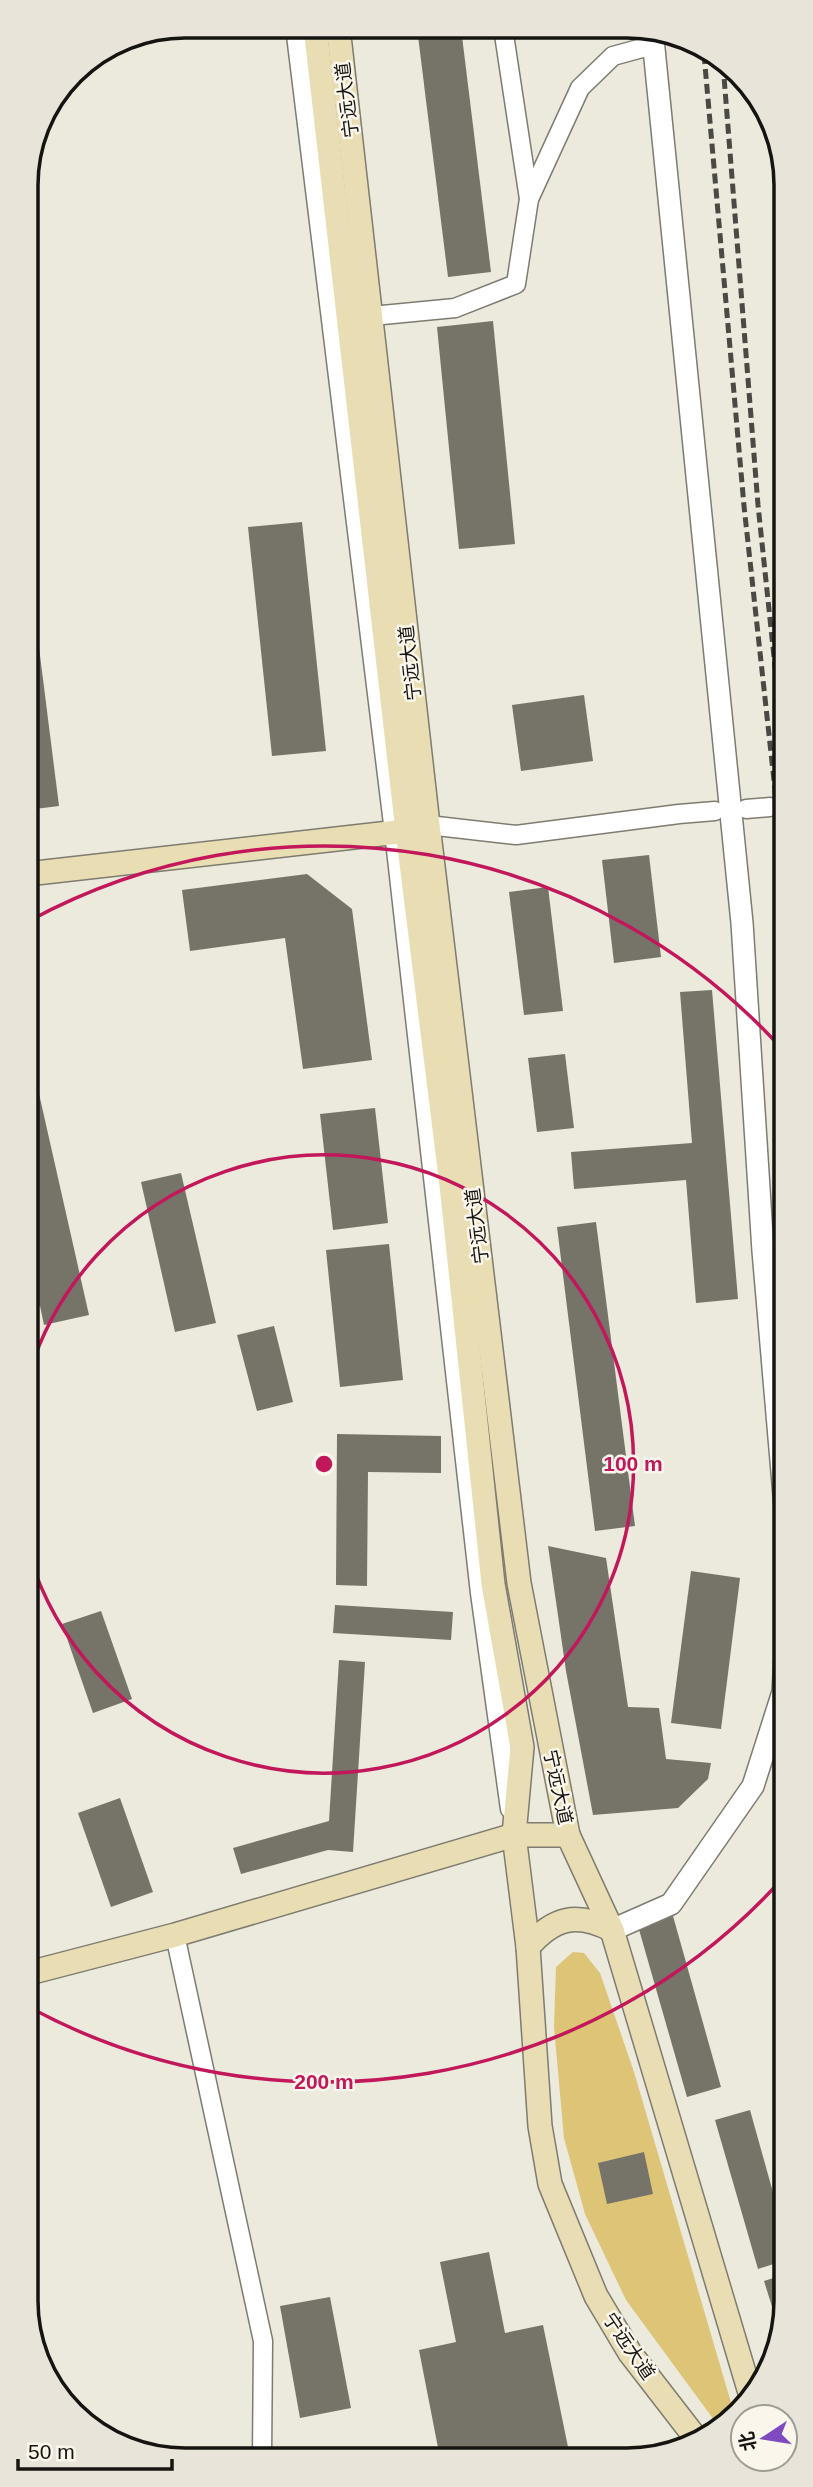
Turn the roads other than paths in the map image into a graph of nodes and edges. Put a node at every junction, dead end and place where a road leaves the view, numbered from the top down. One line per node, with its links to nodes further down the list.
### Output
1 (297, 38): 12 (street, 宁远大道)
2 (316, 38): 12 (main road, 宁远大道)
3 (339, 38): 8 (main road, 宁远大道)
4 (505, 38): 7 (street)
5 (646, 40): 7 (street)
6 (652, 41): 14 (street)
7 (529, 199): 8 (street)
8 (372, 316): 12 (main road, 宁远大道)
9 (770, 807): 10 (street)
10 (746, 809)
11 (715, 811): 12 (street)
12 (410, 829): 13 (main road); 16 (main road, 宁远大道); 17 (main road, 宁远大道)
13 (39, 873)
14 (774, 1379)
15 (774, 1720): 18 (street)
16 (514, 1835): 17 (main road); 19 (main road); 20 (main road, 宁远大道)
17 (568, 1835): 18 (main road, 宁远大道)
18 (612, 1930): 20 (main road); 22 (main road, 宁远大道)
19 (175, 1935): 21 (main road); 24 (street)
20 (528, 1947): 23 (main road, 宁远大道)
21 (38, 1971)
22 (748, 2385)
23 (692, 2433)
24 (262, 2448)

